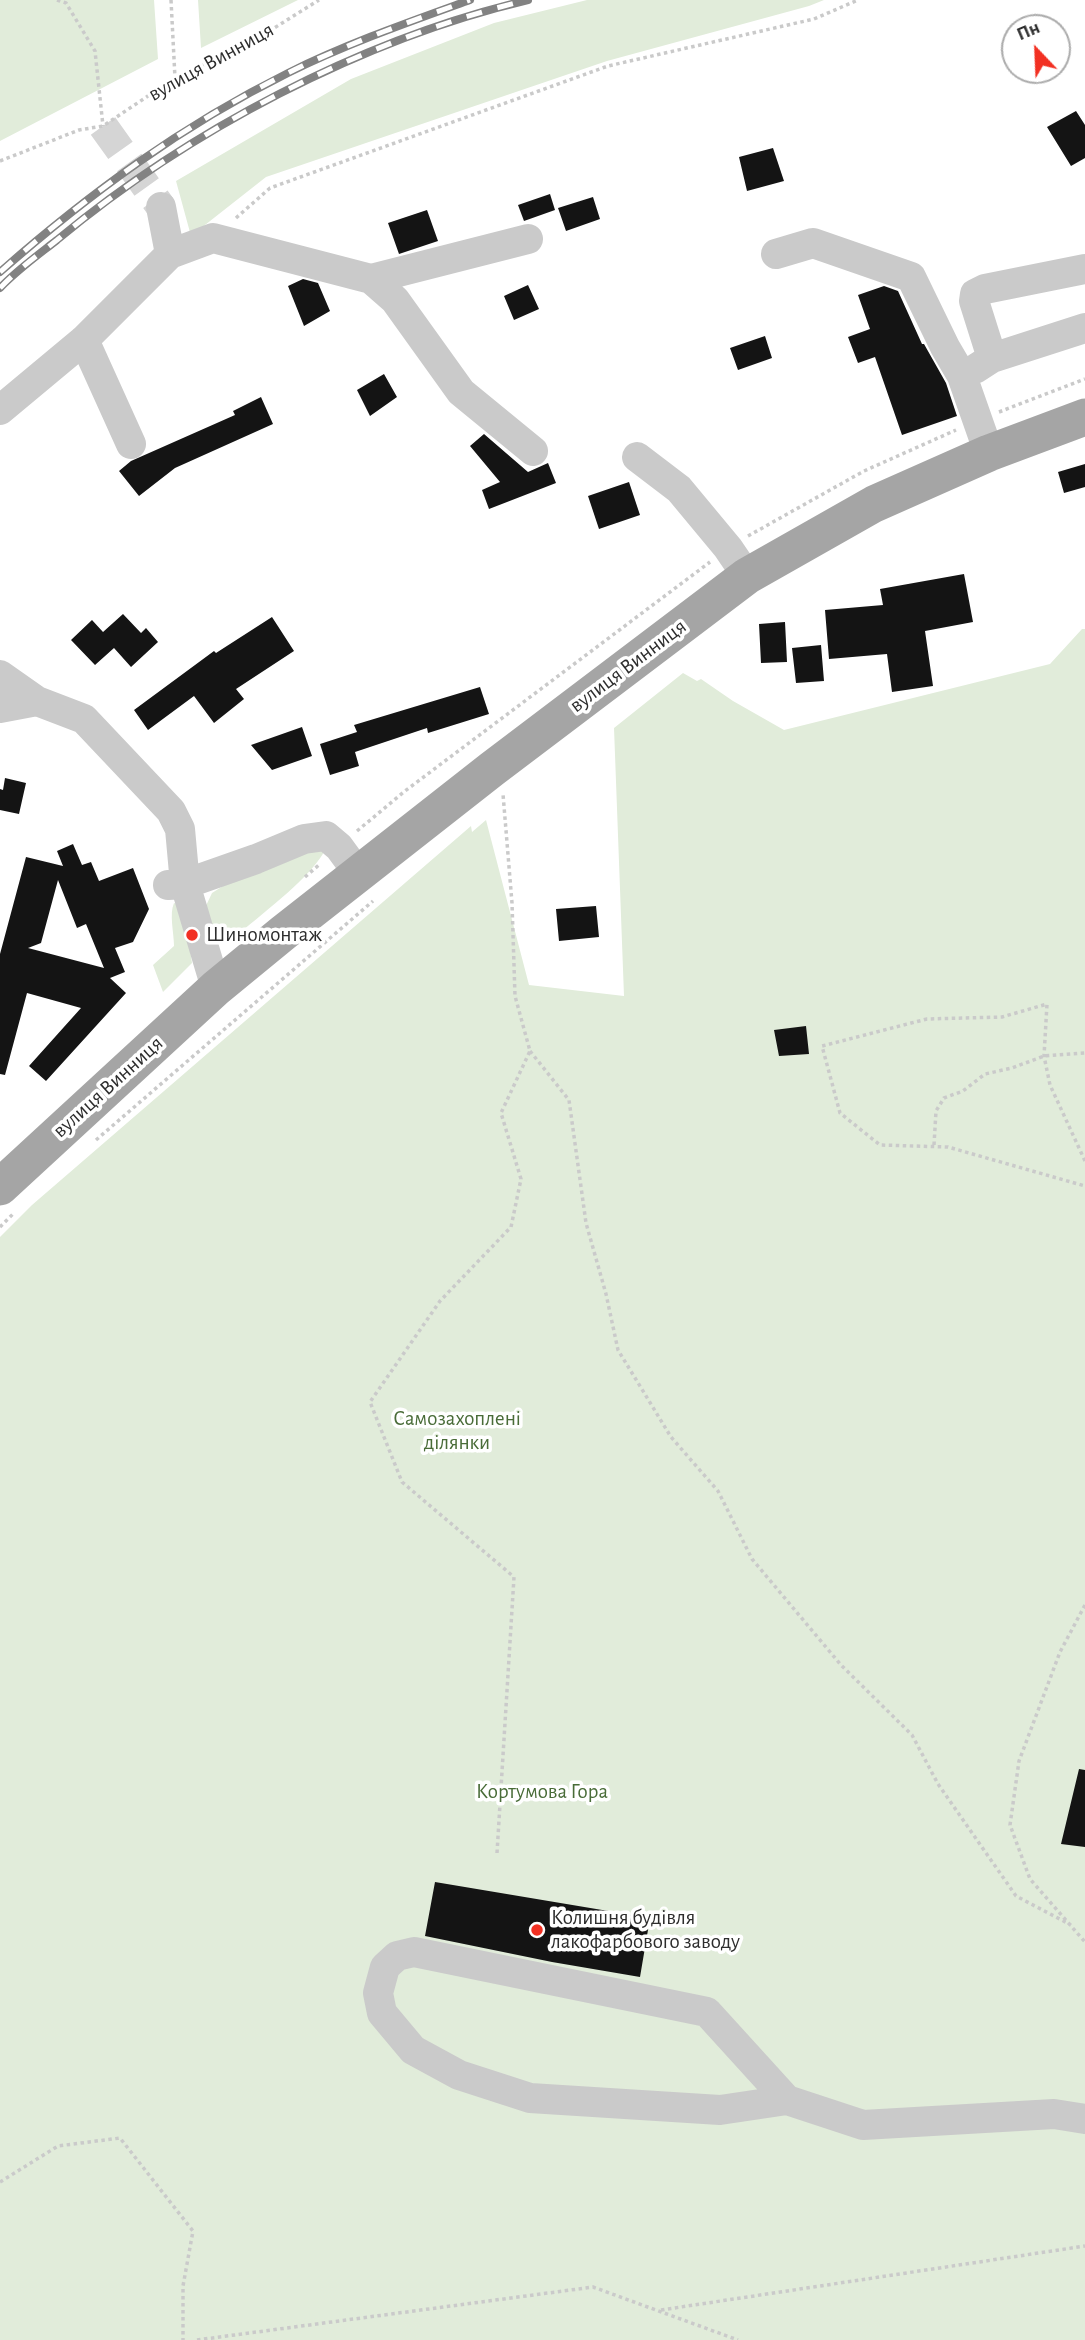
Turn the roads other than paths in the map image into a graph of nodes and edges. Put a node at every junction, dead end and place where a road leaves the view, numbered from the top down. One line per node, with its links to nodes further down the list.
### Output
1 (161, 207): 3 (street)
2 (528, 239): 6 (street)
3 (170, 254): 6 (street); 8 (street)
4 (776, 254): 10 (street)
5 (1085, 269): 9 (street)
6 (371, 279): 14 (street)
7 (1085, 328): 9 (street)
8 (84, 340): 11 (street); 13 (street)
9 (992, 358): 10 (street)
10 (962, 376): 15 (street)
11 (0, 410)
12 (1085, 417): 15 (main road, вулиця Винниця)
13 (131, 444)
14 (533, 451)
15 (989, 453): 17 (main road, вулиця Винниця)
16 (637, 457): 17 (street)
17 (747, 576): 21 (main road, вулиця Винниця)
18 (0, 675): 19 (street)
19 (37, 701): 20 (street); 22 (street)
20 (0, 708)
21 (357, 874): 22 (street); 23 (main road, вулиця Винниця)
22 (176, 884): 23 (street)
23 (216, 988): 24 (main road, вулиця Винниця)
24 (9, 1198)
25 (787, 2101): 25 (street); 26 (street)
26 (1085, 2119)

